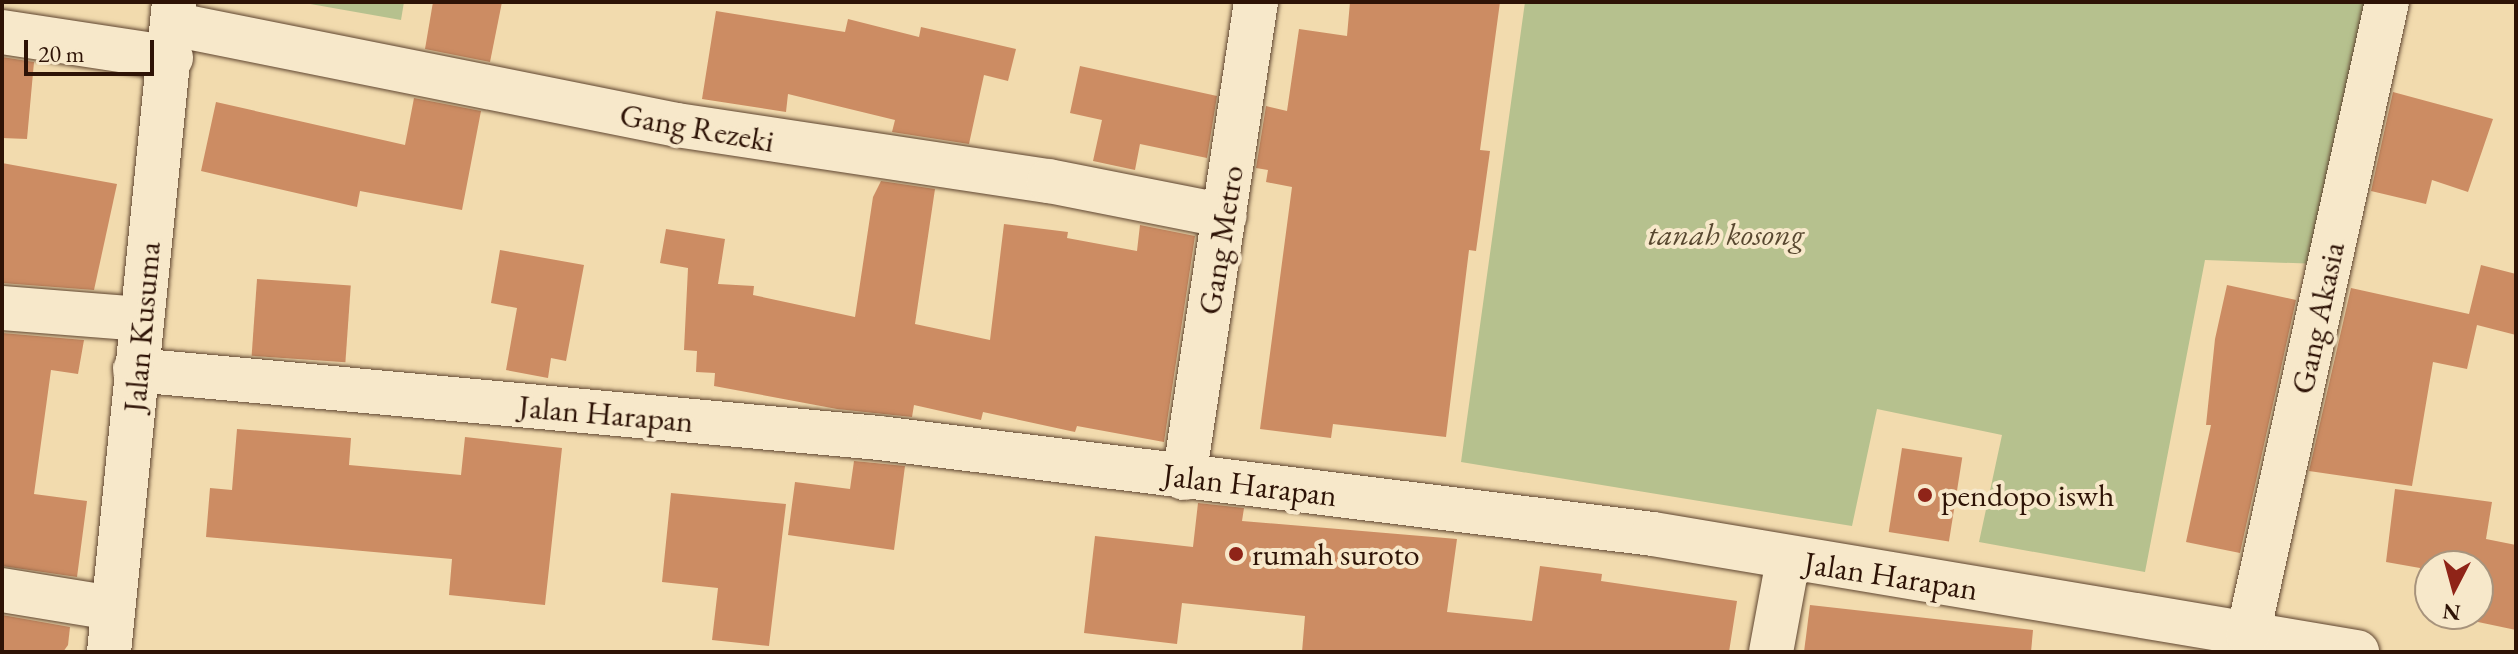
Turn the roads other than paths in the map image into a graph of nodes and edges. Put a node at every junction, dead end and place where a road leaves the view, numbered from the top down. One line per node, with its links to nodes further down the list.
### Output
1 (1256, 2): 5 (street, Gang Metro)
2 (2387, 2): 13 (street, Gang Akasia)
3 (172, 28): 4 (street, Gang Rezeki); 5 (street, Gang Rezeki); 7 (street, Jalan Kusuma)
4 (2, 32)
5 (1225, 216): 9 (street, Gang Metro)
6 (2, 308): 7 (street)
7 (141, 319): 8 (street, Jalan Kusuma)
8 (135, 370): 9 (street, Jalan Harapan); 12 (street, Jalan Kusuma)
9 (1184, 478): 10 (street, Jalan Harapan)
10 (1788, 560): 13 (street, Jalan Harapan); 15 (street)
11 (2, 590): 12 (street)
12 (112, 608): 14 (street, Jalan Kusuma)
13 (2248, 634): 16 (street, Jalan Harapan)
14 (109, 652)
15 (1771, 652)
16 (2357, 652)

